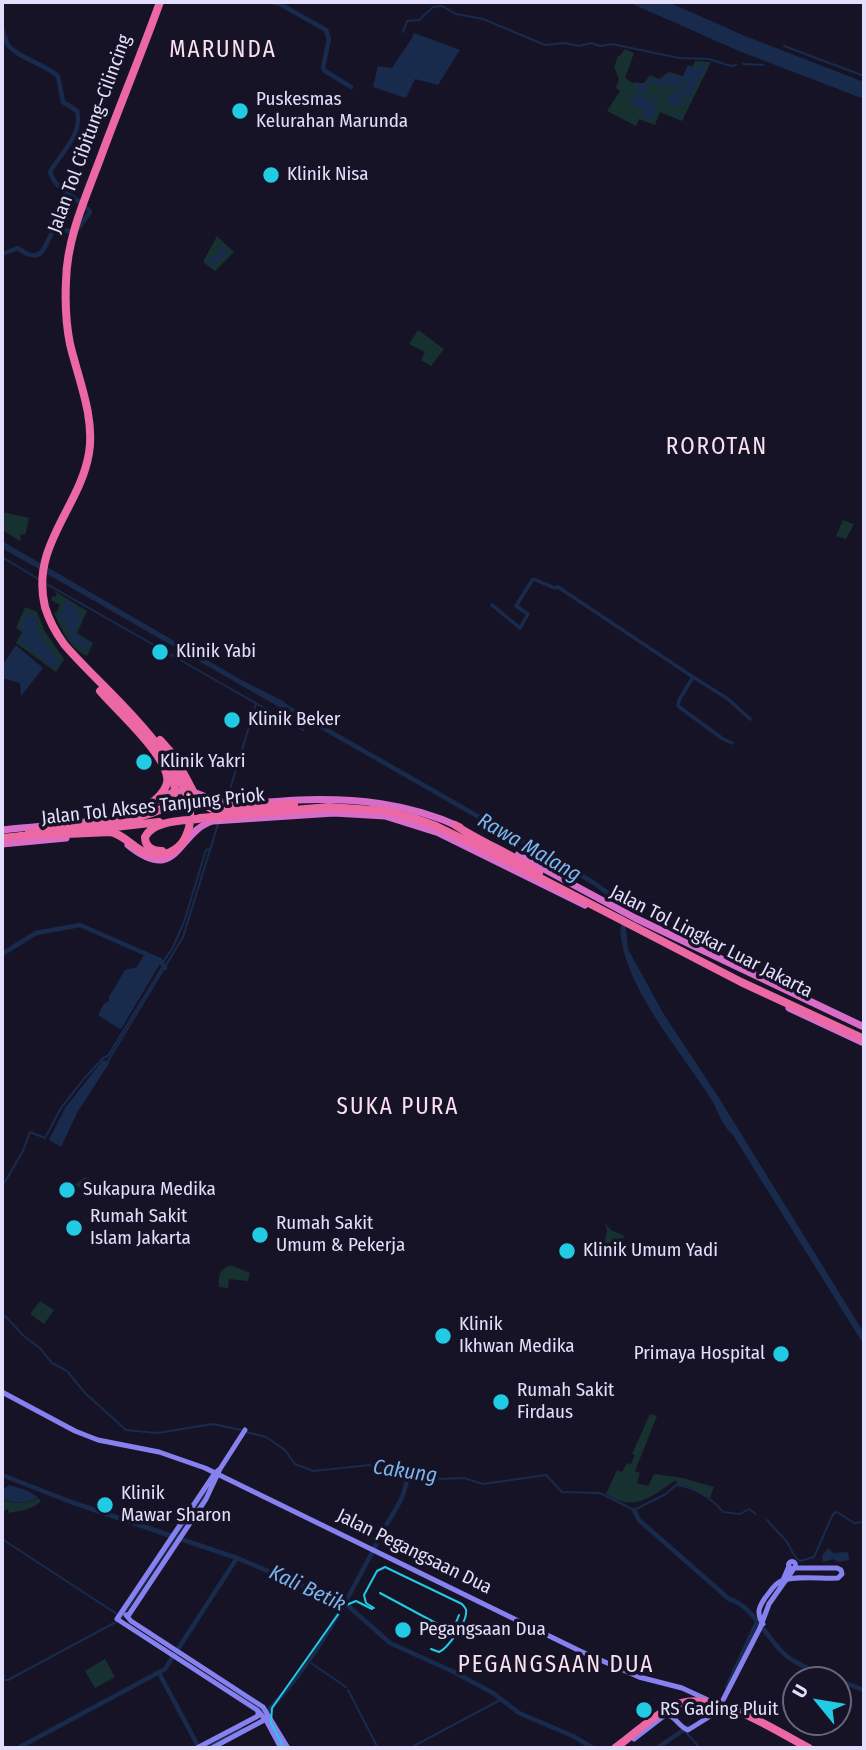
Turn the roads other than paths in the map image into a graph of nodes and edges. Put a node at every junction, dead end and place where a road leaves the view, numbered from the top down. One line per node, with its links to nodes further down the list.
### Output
1 (155, 2): 3 (highway, Jalan Tol Cibitung–Cilincing)
2 (160, 2): 3 (highway, Jalan Tol Cibitung–Cilincing)
3 (89, 673): 4 (highway, Jalan Tol Cibitung–Cilincing); 5 (highway); 8 (highway)
4 (143, 731): 6 (highway); 7 (highway); 14 (highway)
5 (296, 800): 6 (highway); 8 (highway); 10 (highway)
6 (309, 806): 9 (highway); 10 (highway); 11 (highway, Jalan Tol Akses Tanjung Priok); 13 (highway); 14 (highway, Jalan Tol Akses Tanjung Priok); 19 (highway, Jalan Tol Lingkar Luar Jakarta); 20 (highway, Jalan Tol Lingkar Luar Jakarta)
7 (187, 809): 12 (highway); 16 (highway)
8 (141, 811): 15 (highway)
9 (381, 814): 11 (highway); 18 (highway)
10 (298, 815): 17 (highway)
11 (223, 816): 12 (highway, Jalan Tol Akses Tanjung Priok)
12 (205, 818): 16 (highway, Jalan Tol Akses Tanjung Priok)
13 (455, 825): 19 (highway); 21 (highway)
14 (86, 826): 15 (highway, Jalan Tol Akses Tanjung Priok)
15 (2, 834): 16 (highway, Jalan Tol Akses Tanjung Priok)
16 (20, 836)
17 (2, 844)
18 (518, 872): 20 (highway); 21 (highway)
19 (539, 873): 21 (highway, Jalan Tol Lingkar Luar Jakarta)
20 (566, 893): 21 (highway, Jalan Tol Lingkar Luar Jakarta)
21 (634, 923): 22 (highway); 23 (highway); 25 (highway, Jalan Tol Lingkar Luar Jakarta)
22 (783, 990): 23 (highway); 24 (highway)
23 (778, 1002): 25 (highway)
24 (864, 1027)
25 (864, 1039)
26 (2, 1392): 28 (main road, Jalan Pegangsaan Dua)
27 (244, 1432): 28 (main road)
28 (216, 1474): 32 (main road); 35 (main road, Jalan Pegangsaan Dua)
29 (781, 1585): 29 (main road); 30 (main road); 31 (main road); 42 (main road)
30 (758, 1612): 31 (main road); 33 (main road)
31 (766, 1615): 33 (main road)
32 (123, 1617): 34 (main road); 34 (main road)
33 (761, 1627): 35 (main road)
34 (175, 1653): 36 (main road); 37 (main road)
35 (718, 1705): 44 (main road, Jalan Pegangsaan Dua)
36 (257, 1710): 37 (main road); 38 (main road)
37 (266, 1715): 39 (main road); 40 (main road); 41 (main road)
38 (198, 1748)
39 (212, 1748)
40 (281, 1748)
41 (288, 1748)
42 (617, 1748): 43 (highway); 44 (highway)
43 (802, 1748)
44 (809, 1748)

